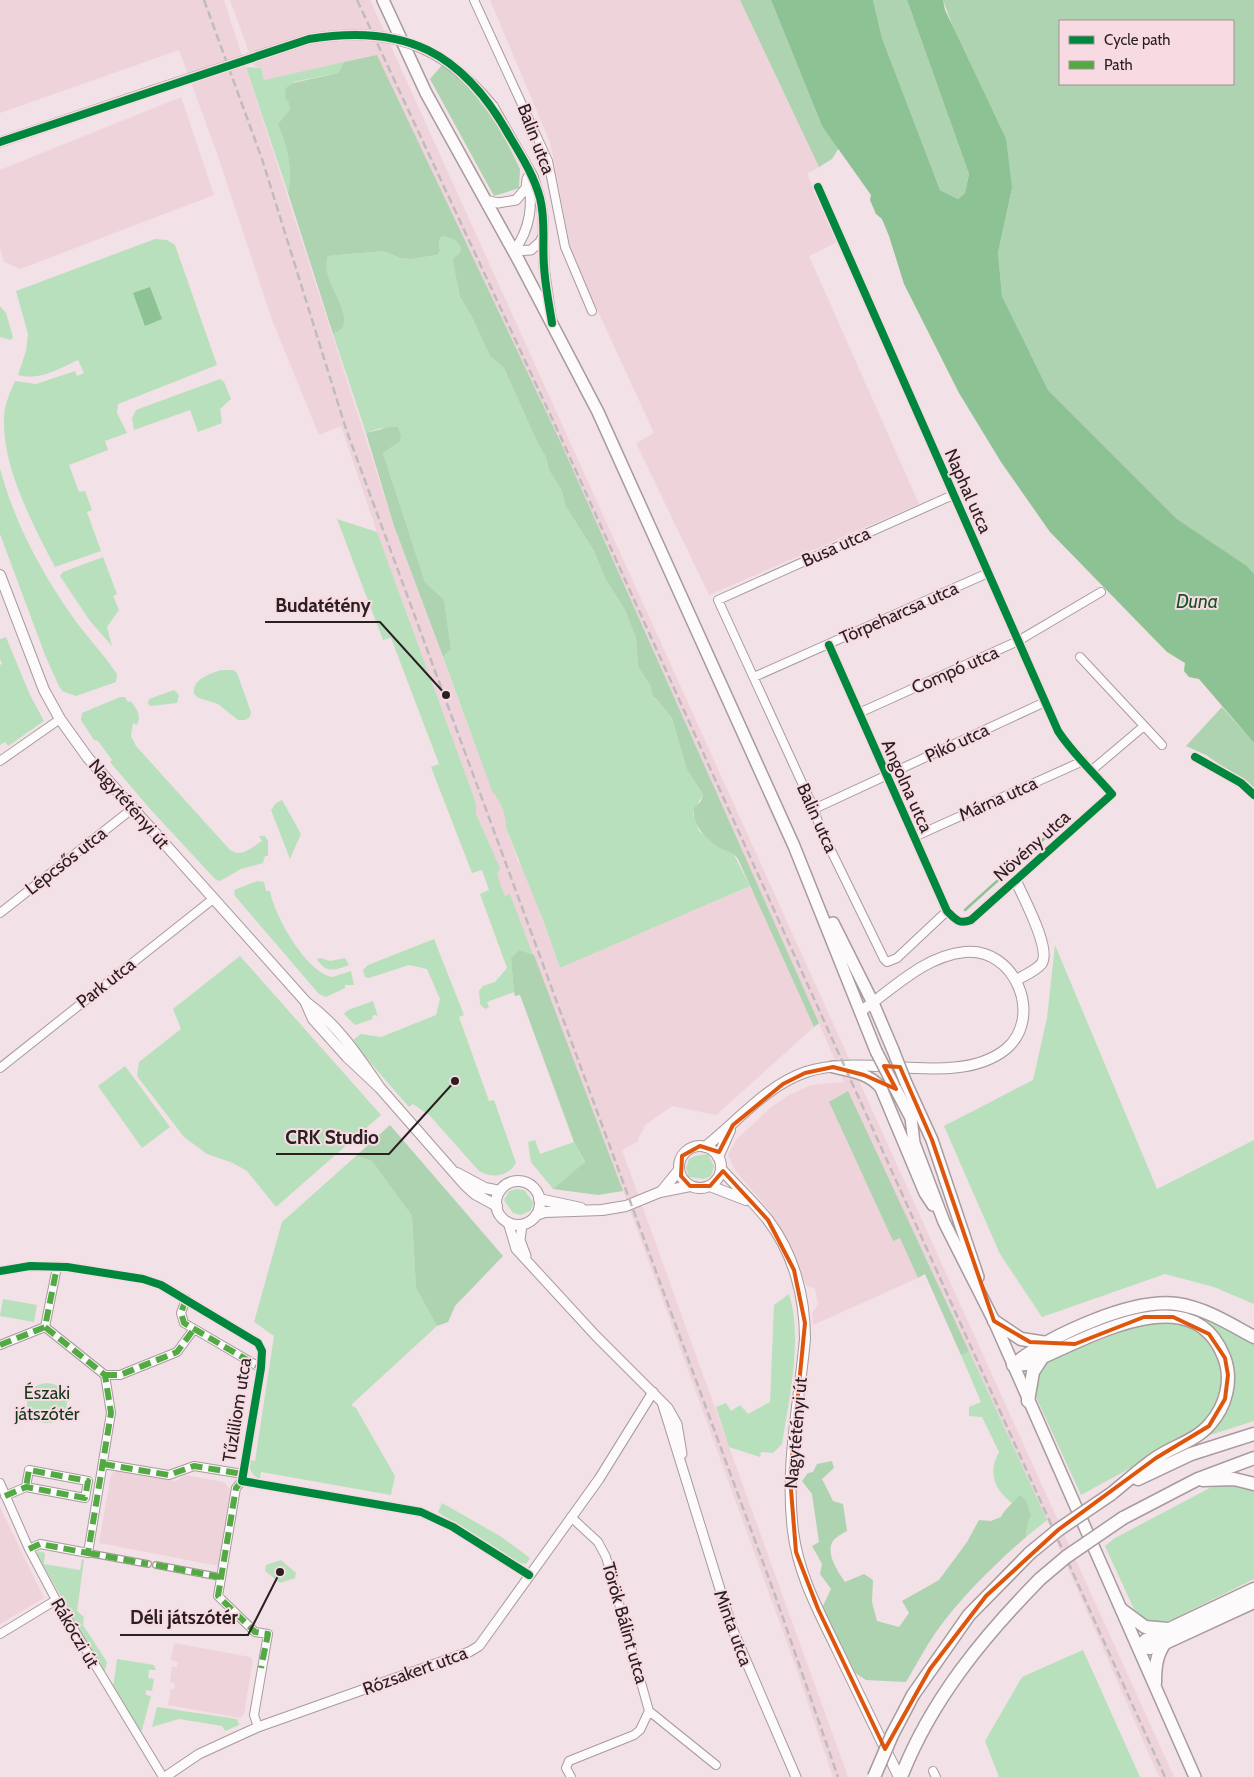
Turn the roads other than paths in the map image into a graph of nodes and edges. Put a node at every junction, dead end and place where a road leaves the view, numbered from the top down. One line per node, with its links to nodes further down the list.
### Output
1 (383, 0): 7 (main road)
2 (474, 0): 10 (street, Balin utca)
3 (0, 142): 4 (street, bridge)
4 (521, 155): 5 (street); 8 (street)
5 (528, 176): 7 (street); 9 (street)
6 (818, 187): 12 (street, Naphal utca)
7 (485, 200): 9 (main road)
8 (544, 235): 9 (street); 11 (street)
9 (514, 250): 11 (main road)
10 (592, 311)
11 (552, 322): 34 (main road)
12 (953, 494): 13 (street, Naphal utca); 16 (street, Busa utca)
13 (988, 573): 17 (street, Naphal utca); 18 (street, Törpeharcsa utca)
14 (0, 576): 23 (main road, Nagytétényi út)
15 (1101, 592): 17 (street, Compó utca)
16 (718, 600): 20 (street, Balin utca)
17 (1018, 642): 21 (street, Naphal utca); 22 (street, Compó utca)
18 (829, 645): 20 (street, Törpeharcsa utca); 22 (street, Angolna utca)
19 (1080, 657): 24 (street)
20 (754, 677): 31 (street, Balin utca)
21 (1045, 702): 27 (street, Naphal utca); 29 (street, Pikó utca)
22 (859, 713): 29 (street, Angolna utca)
23 (60, 719): 26 (street); 32 (main road, Nagytétényi út)
24 (1144, 726): 25 (street); 28 (street)
25 (1162, 745)
26 (0, 761)
27 (1083, 762): 28 (street, Naphal utca); 33 (street, Márna utca)
28 (1092, 770): 30 (street, Naphal utca)
29 (886, 775): 31 (street, Pikó utca); 33 (street, Angolna utca)
30 (1112, 794): 35 (street, Növény utca)
31 (814, 808): 37 (street, Balin utca)
32 (132, 810): 36 (main road, Nagytétényi út); 38 (street, Lépcsős utca)
33 (914, 837): 37 (street, Angolna utca)
34 (794, 846): 40 (main road); 41 (main road)
35 (1016, 881): 37 (street, Növény utca); 39 (main road)
36 (212, 899): 43 (street, Park utca); 49 (main road, Nagytétényi út)
37 (946, 911)
38 (0, 913)
39 (1016, 980): 40 (main road); 42 (main road)
40 (873, 1003): 41 (main road); 66 (main road, bridge)
41 (860, 1011): 60 (main road, bridge)
42 (833, 1067): 44 (main road); 60 (main road)
43 (0, 1068)
44 (733, 1125): 45 (main road); 46 (main road)
45 (705, 1147): 46 (main road); 48 (main road)
46 (718, 1157): 47 (main road)
47 (721, 1169): 51 (main road); 55 (main road, Nagytétényi út)
48 (679, 1170): 50 (main road); 53 (main road)
49 (454, 1172): 52 (main road, Nagytétényi út); 56 (main road, Nagytétényi út)
50 (690, 1186): 51 (main road); 53 (main road)
51 (710, 1186): 55 (main road, Nagytétényi út)
52 (500, 1191): 54 (main road); 56 (main road)
53 (660, 1192): 57 (main road)
54 (539, 1199): 57 (main road); 58 (main road)
55 (750, 1202): 113 (main road, Nagytétényi út)
56 (497, 1206): 59 (main road, Nagytétényi út)
57 (589, 1210): 58 (main road)
58 (536, 1215): 61 (main road)
59 (508, 1222): 61 (main road); 62 (street, Nagytétényi út)
60 (944, 1222): 66 (main road)
61 (522, 1225): 62 (street, Nagytétényi út)
62 (529, 1263): 76 (street, Nagytétényi út)
63 (57, 1267): 64 (street, Tűzliliom utca); 65 (street, Tűzliliom utca); 67 (street)
64 (0, 1271)
65 (186, 1299): 68 (street); 74 (street, Tűzliliom utca)
66 (992, 1317): 70 (highway); 73 (main road)
67 (45, 1327): 71 (street); 75 (street)
68 (194, 1329): 74 (street); 75 (street)
69 (1254, 1337): 70 (highway)
70 (1047, 1343): 73 (highway)
71 (0, 1346)
72 (1042, 1358): 73 (highway); 77 (highway); 88 (highway)
73 (1012, 1365): 77 (main road)
74 (261, 1368): 81 (street, Tűzliliom utca)
75 (105, 1375): 80 (street)
76 (653, 1392): 90 (street, Rózsakert utca); 111 (street, Minta utca)
77 (1028, 1401): 100 (main road)
78 (1254, 1434): 88 (highway)
79 (1254, 1458): 82 (highway)
80 (103, 1464): 81 (street, Tűzliliom utca); 85 (street)
81 (242, 1477): 95 (street, Tűzliliom utca); 96 (street, Tűzliliom utca)
82 (1198, 1479): 86 (highway); 113 (highway, bridge)
83 (88, 1481): 85 (street); 87 (street); 87 (street)
84 (0, 1483): 89 (street, Rákóczi út)
85 (100, 1483): 92 (street)
86 (1254, 1484)
87 (26, 1487): 89 (street)
88 (1111, 1494): 112 (highway, bridge)
89 (4, 1496): 91 (street, Rákóczi út)
90 (571, 1517): 95 (street, Rózsakert utca); 106 (street, Török Bálint utca)
91 (29, 1549): 92 (street); 98 (street, Rákóczi út)
92 (88, 1553): 93 (street)
93 (148, 1564)
94 (156, 1565): 96 (street)
95 (528, 1575): 107 (street, Rózsakert utca)
96 (220, 1577): 107 (street)
97 (1254, 1589): 101 (highway)
98 (56, 1600): 102 (street); 109 (street, Rákóczi út)
99 (1254, 1602): 103 (highway)
100 (1122, 1610): 101 (highway); 104 (main road)
101 (1171, 1629): 104 (highway)
102 (0, 1634)
103 (1165, 1643): 104 (highway); 105 (highway)
104 (1138, 1647): 105 (main road)
105 (1155, 1683): 114 (main road)
106 (649, 1711): 108 (street); 110 (street)
107 (258, 1727): 109 (street, Rózsakert utca)
108 (716, 1765)
109 (164, 1777)
110 (570, 1777)
111 (796, 1777)
112 (874, 1777)
113 (900, 1777)
114 (1195, 1777)

